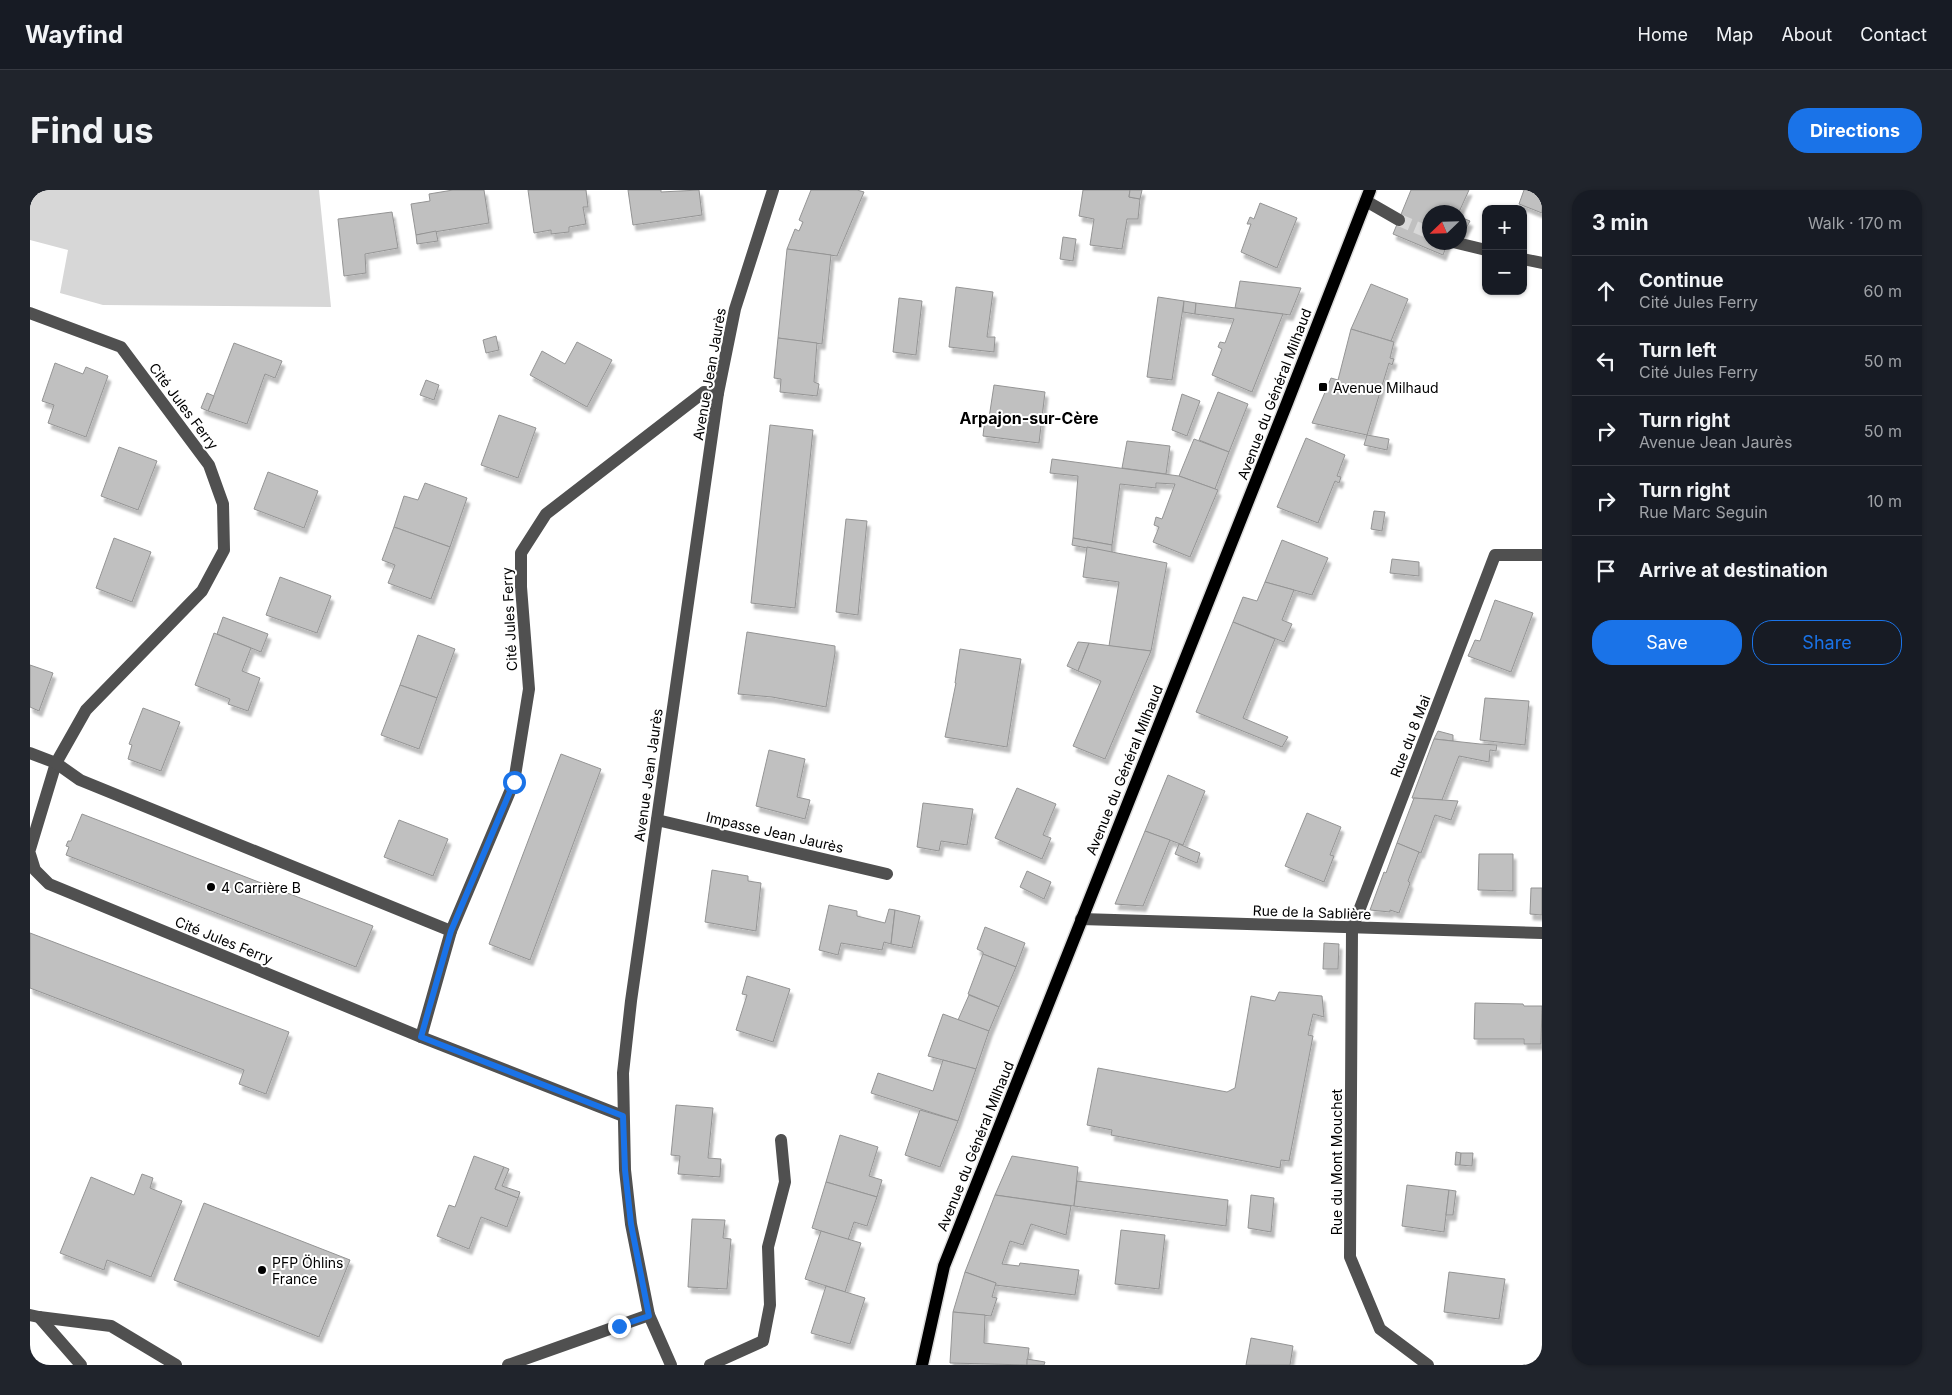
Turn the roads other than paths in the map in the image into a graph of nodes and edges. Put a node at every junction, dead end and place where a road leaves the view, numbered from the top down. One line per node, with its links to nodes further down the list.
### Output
1 (773, 190): 9 (street, Avenue Jean Jaurès)
2 (1368, 195): 3 (street); 17 (main road, Avenue du Général Milhaud)
3 (1398, 220)
4 (1467, 245): 5 (street)
5 (1482, 249)
6 (1527, 260): 7 (street)
7 (1542, 263)
8 (30, 313): 12 (street, Cité Jules Ferry)
9 (718, 394): 13 (street, Avenue Jean Jaurès); 19 (street, Cité Jules Ferry)
10 (1542, 555): 18 (street, Rue du 8 Mai)
11 (30, 753): 12 (street)
12 (56, 763): 14 (street, Cité Jules Ferry); 19 (street)
13 (657, 820): 16 (street, Impasse Jean Jaurès); 22 (street, Avenue Jean Jaurès)
14 (30, 849)
15 (30, 854): 21 (street, Cité Jules Ferry)
16 (887, 874)
17 (1081, 919): 18 (street, Rue de la Sablière); 31 (main road, Avenue du Général Milhaud)
18 (1352, 928): 20 (street, Rue de la Sablière); 32 (street, Rue du Mont Mouchet)
19 (451, 931): 21 (street, Cité Jules Ferry)
20 (1542, 933)
21 (421, 1037): 22 (street, Cité Jules Ferry)
22 (623, 1116): 25 (street, Avenue Jean Jaurès)
23 (781, 1140): 30 (street)
24 (34, 1316): 26 (street); 27 (street)
25 (649, 1316): 28 (street); 29 (street, Avenue Jean Jaurès)
26 (81, 1365)
27 (176, 1365)
28 (508, 1365)
29 (672, 1365)
30 (710, 1365)
31 (922, 1365)
32 (1428, 1365)

